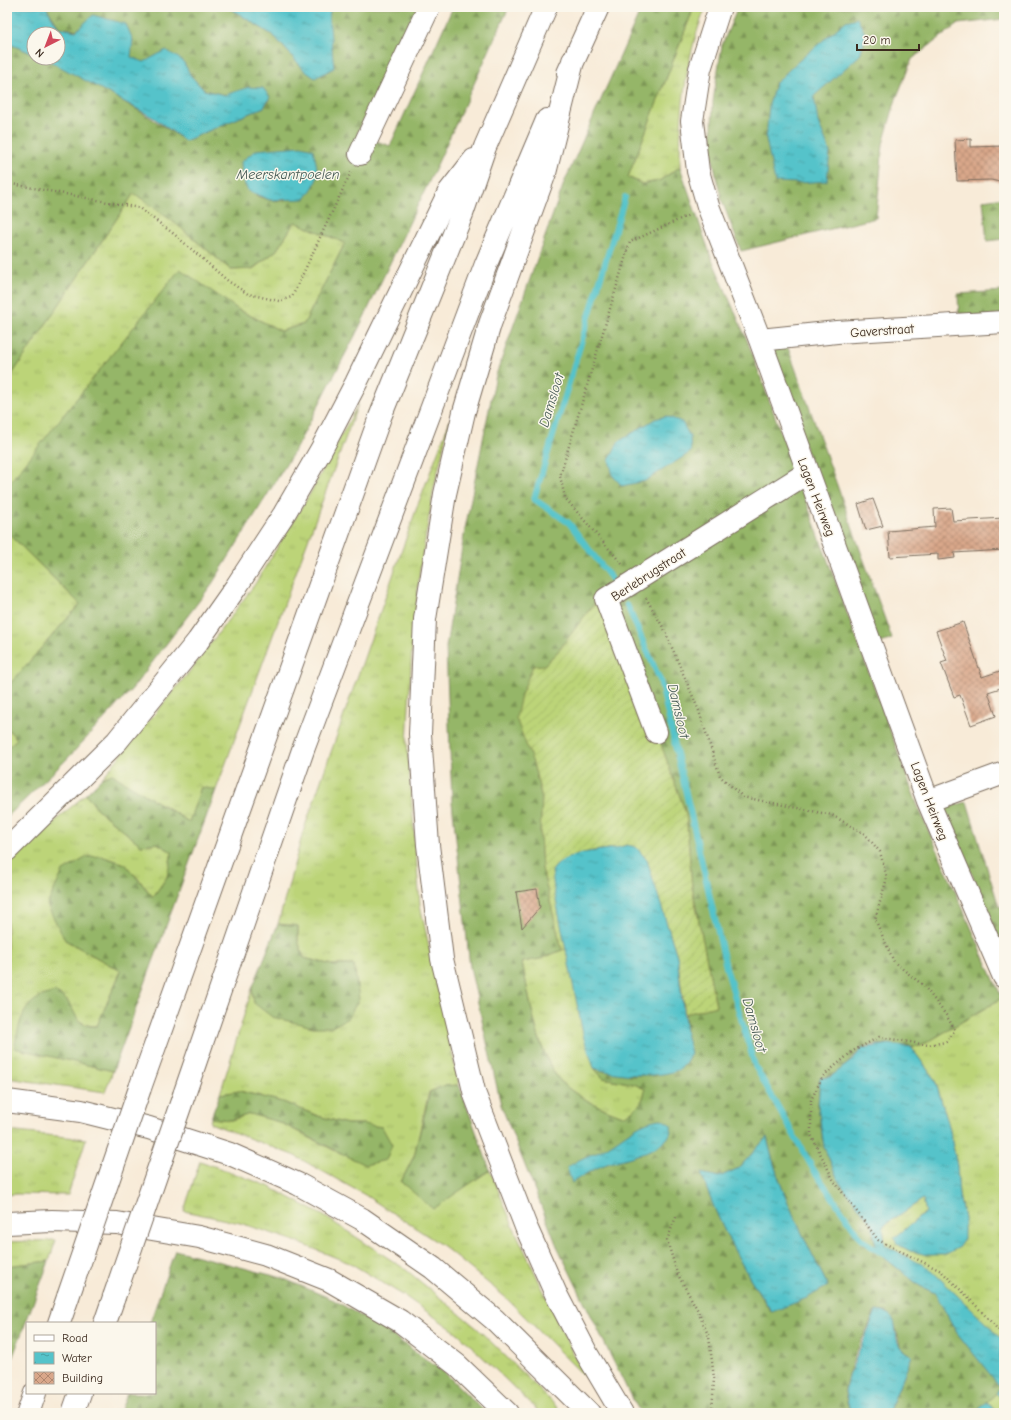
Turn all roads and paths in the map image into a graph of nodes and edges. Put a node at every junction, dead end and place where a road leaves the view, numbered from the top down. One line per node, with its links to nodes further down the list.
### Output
1 (429, 7): 7 (main road)
2 (546, 7): 6 (main road)
3 (598, 7): 5 (main road)
4 (720, 7): 9 (main road, Lagen Heirweg)
5 (573, 61): 24 (main road, bridge); 32 (main road)
6 (485, 147): 18 (main road); 23 (main road, bridge)
7 (360, 154): 8 (path)
8 (7, 183)
9 (708, 206): 11 (main road, Lagen Heirweg); 13 (path)
10 (1004, 322): 11 (main road, Gaverstraat)
11 (760, 340): 12 (main road, Lagen Heirweg)
12 (807, 473): 13 (main road, Berlebrugstraat); 17 (main road, Lagen Heirweg)
13 (625, 586): 15 (main road, Berlebrugstraat)
14 (650, 604): 25 (path)
15 (656, 732)
16 (1004, 773): 17 (main road)
17 (928, 801): 19 (main road, Lagen Heirweg)
18 (7, 850)
19 (1004, 977)
20 (7, 1101): 31 (main road)
21 (676, 1217): 33 (path)
22 (7, 1223): 30 (main road)
23 (59, 1322)
24 (105, 1322)
25 (1004, 1336)
26 (35, 1394): 28 (main road)
27 (80, 1394): 29 (main road)
28 (28, 1413)
29 (73, 1413)
30 (507, 1413)
31 (589, 1413)
32 (622, 1413)
33 (712, 1413)

